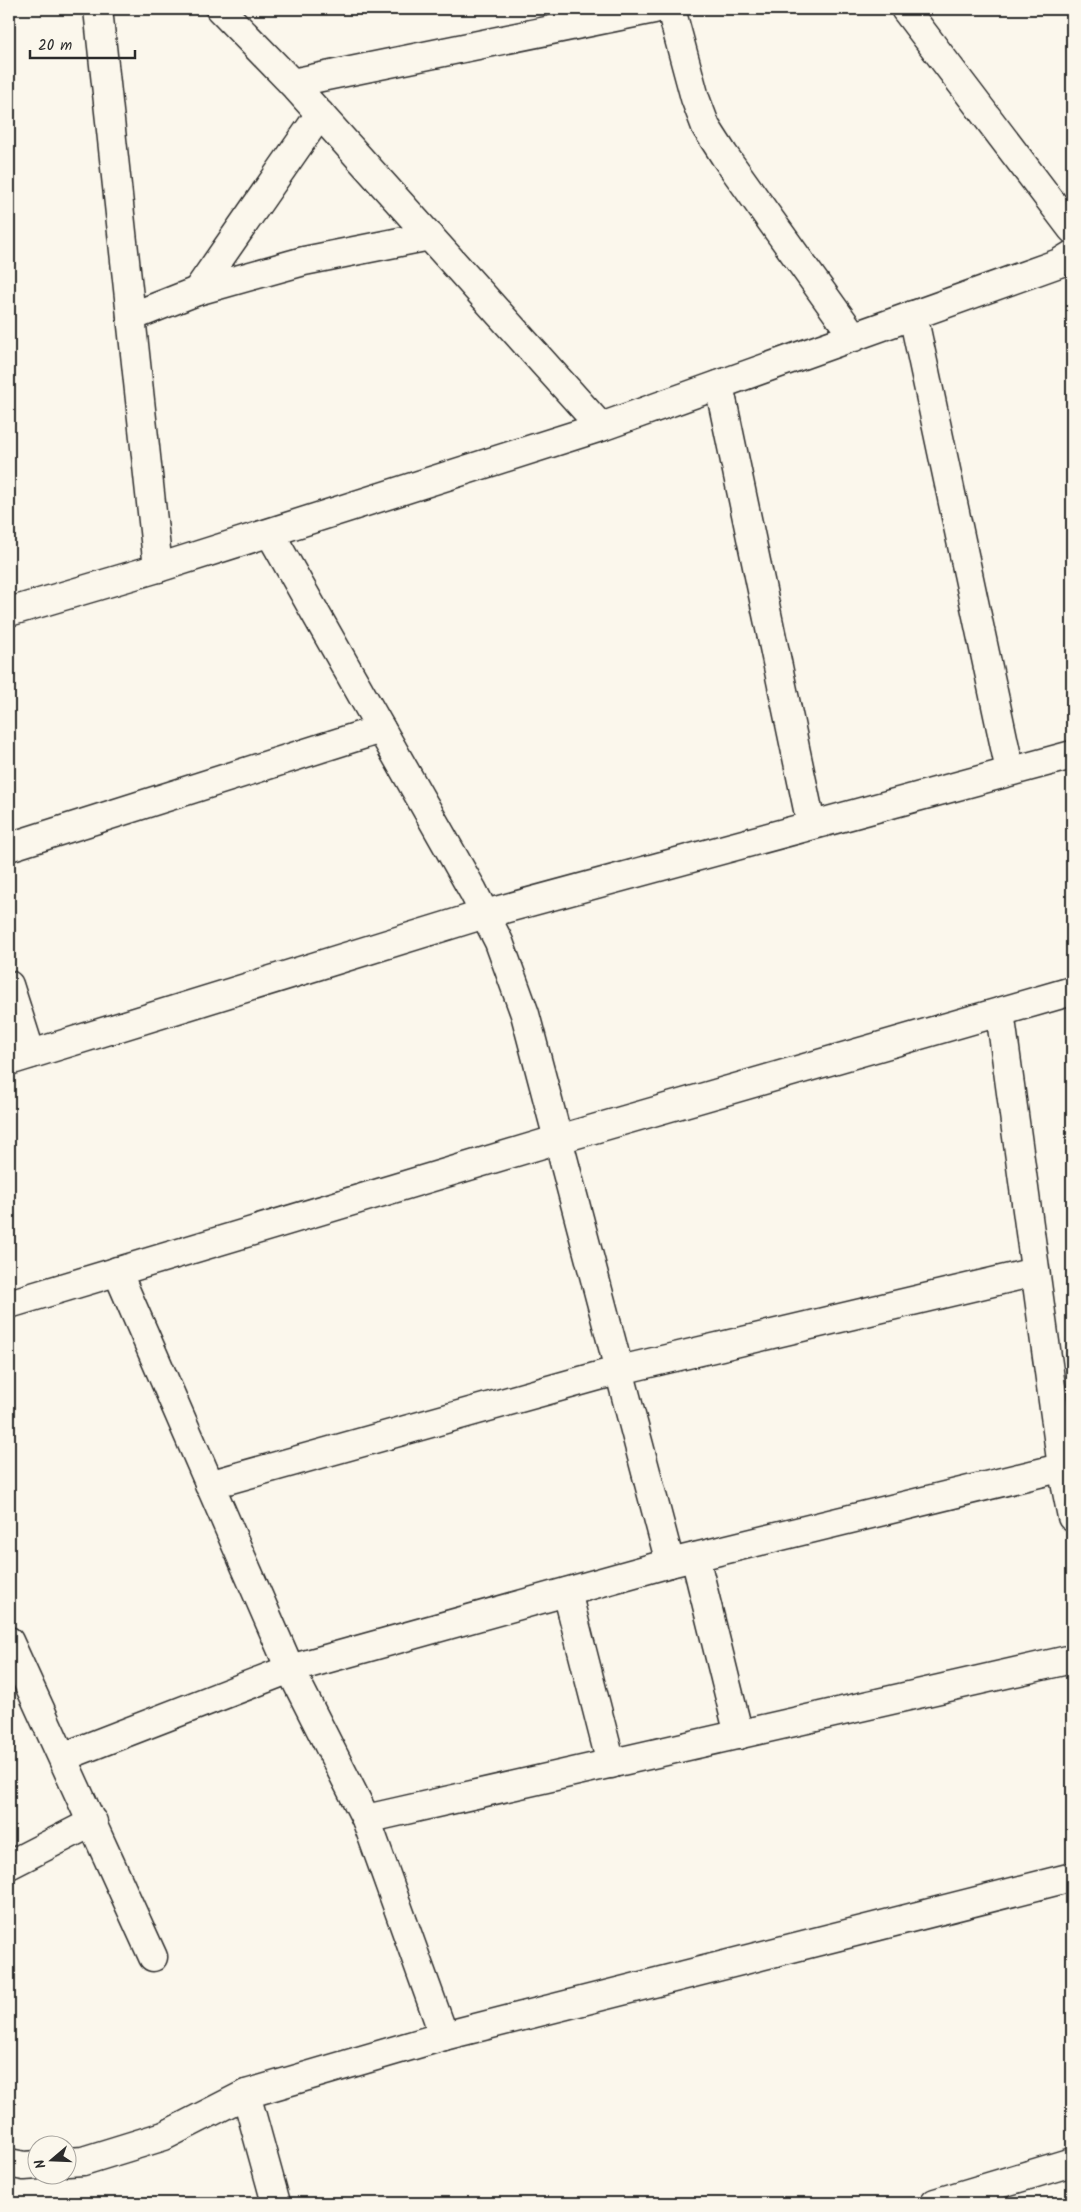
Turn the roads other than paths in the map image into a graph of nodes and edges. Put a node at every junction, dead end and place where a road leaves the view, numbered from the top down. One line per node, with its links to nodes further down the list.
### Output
1 (220, 9): 6 (street)
2 (654, 9): 6 (street)
3 (671, 9): 14 (street)
4 (905, 9): 8 (street)
5 (104, 14): 13 (street)
6 (292, 83): 7 (street)
7 (320, 114): 9 (street); 11 (street)
8 (1072, 229)
9 (430, 236): 11 (street); 16 (street)
10 (1072, 255): 12 (street)
11 (197, 291): 13 (street)
12 (913, 316): 14 (street); 22 (street)
13 (131, 317): 18 (street)
14 (854, 337): 15 (street)
15 (719, 385): 16 (street); 23 (street)
16 (601, 427): 17 (street)
17 (270, 533): 18 (street); 20 (street)
18 (158, 568): 19 (street)
19 (9, 612)
20 (381, 729): 24 (street); 25 (street)
21 (1072, 755): 22 (street)
22 (1010, 772): 23 (street)
23 (811, 824): 25 (street)
24 (9, 847)
25 (485, 914): 29 (street); 30 (street)
26 (9, 985): 29 (street)
27 (1072, 991): 28 (street)
28 (1000, 1012): 30 (street); 32 (street)
29 (20, 1058)
30 (560, 1139): 31 (street); 34 (street)
31 (117, 1271): 33 (street); 36 (street)
32 (1035, 1272): 34 (street); 35 (street)
33 (9, 1304)
34 (620, 1370): 36 (street); 38 (street)
35 (1067, 1466): 37 (street); 38 (street)
36 (209, 1485): 42 (street)
37 (1072, 1517)
38 (683, 1560): 39 (street); 43 (street)
39 (567, 1592): 42 (street); 45 (street)
40 (9, 1641): 44 (street)
41 (1072, 1660): 43 (street)
42 (290, 1669): 44 (street); 46 (street)
43 (739, 1735): 45 (street)
44 (63, 1756): 47 (street)
45 (612, 1764): 46 (street)
46 (366, 1819): 51 (street)
47 (93, 1822): 48 (street); 50 (street)
48 (9, 1865)
49 (1072, 1877): 51 (street)
50 (153, 1957)
51 (444, 2036): 52 (street)
52 (246, 2094): 53 (street); 57 (street)
53 (78, 2161)
54 (1072, 2162): 58 (street)
55 (9, 2163): 56 (street)
56 (28, 2165)
57 (276, 2203)
58 (935, 2203)

